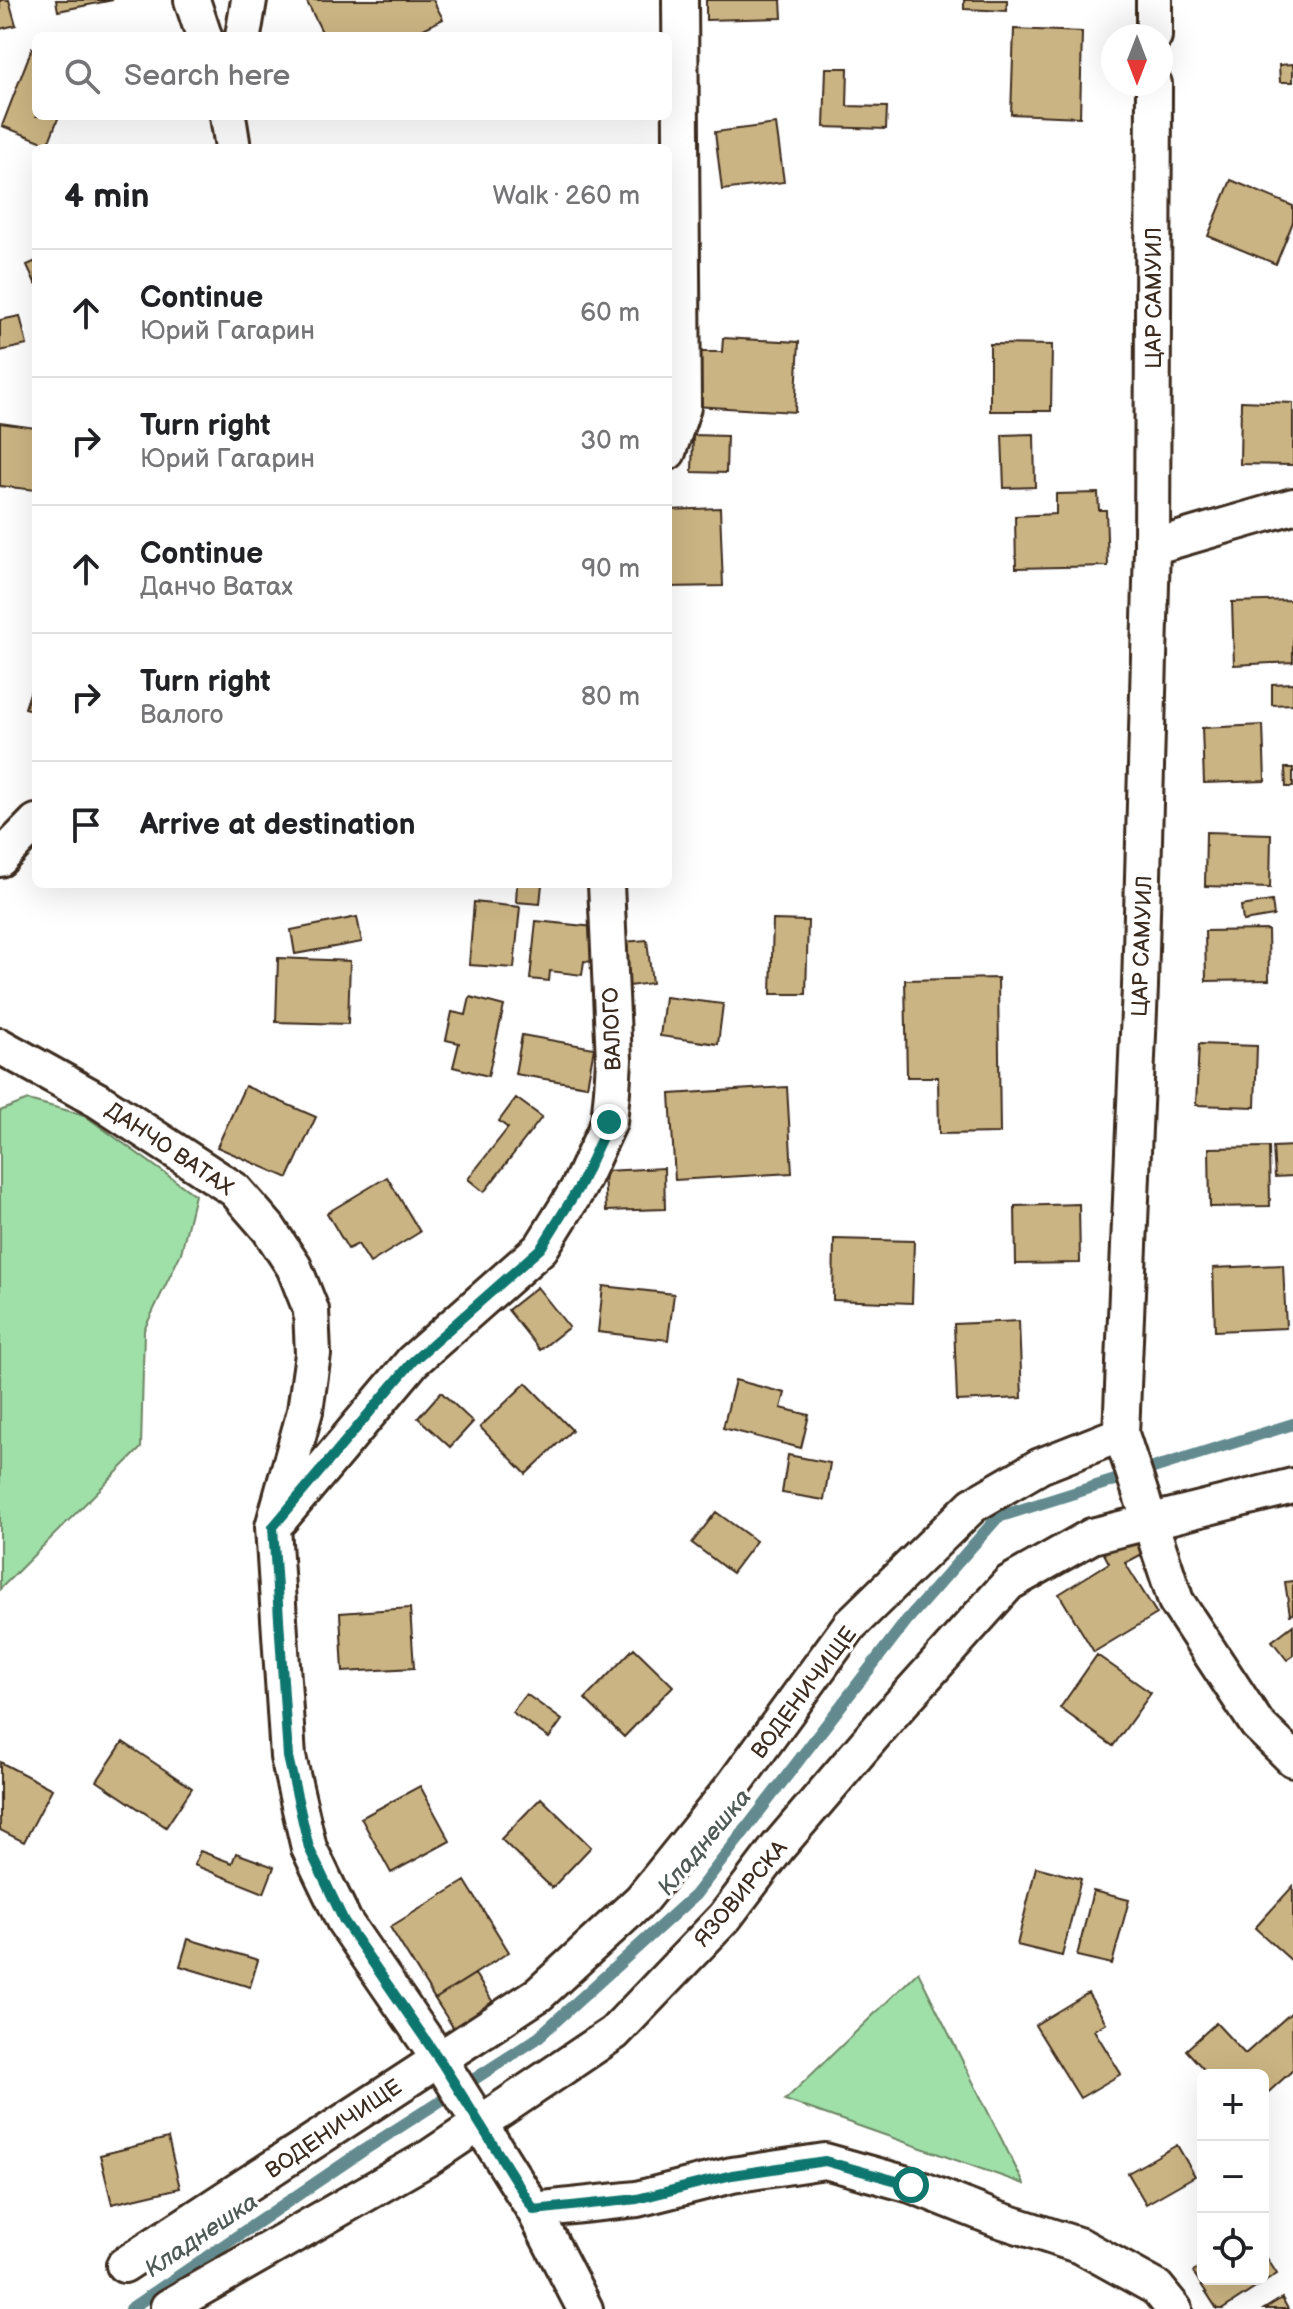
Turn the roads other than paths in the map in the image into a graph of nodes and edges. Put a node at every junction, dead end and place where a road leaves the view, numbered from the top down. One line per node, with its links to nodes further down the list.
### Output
1 (192, 0): 6 (street)
2 (249, 0): 7 (street)
3 (680, 0): 11 (street)
4 (1154, 0): 5 (street)
5 (1154, 24)
6 (203, 32)
7 (244, 32)
8 (1154, 96): 13 (street, ЦАР САМУИЛ)
9 (229, 120): 10 (street)
10 (232, 144)
11 (672, 440)
12 (1293, 506): 13 (street)
13 (1152, 547): 18 (street, ЦАР САМУИЛ)
14 (32, 826): 15 (street)
15 (0, 859)
16 (606, 888): 21 (street, ВАЛОГО)
17 (0, 1046): 21 (street, ДАНЧО ВАТАХ)
18 (1121, 1434): 20 (street, ЦАР САМУИЛ); 23 (street, ВОДЕНИЧИЩЕ)
19 (1293, 1486): 20 (street, ЯЗОВИРСКА)
20 (1149, 1523): 22 (street, ЦАР САМУИЛ); 24 (street, ЯЗОВИРСКА)
21 (273, 1527): 23 (street, ДАНЧО ВАТАХ)
22 (1293, 1759)
23 (440, 2062): 24 (street, ДАНЧО ВАТАХ); 26 (street, ВОДЕНИЧИЩЕ)
24 (476, 2119): 25 (street, ДАНЧО ВАТАХ); 27 (street, ЯЗОВИРСКА)
25 (534, 2210): 28 (street, ДАНЧО ВАТАХ); 29 (street)
26 (124, 2265)
27 (168, 2307)
28 (585, 2309)
29 (1174, 2309)

